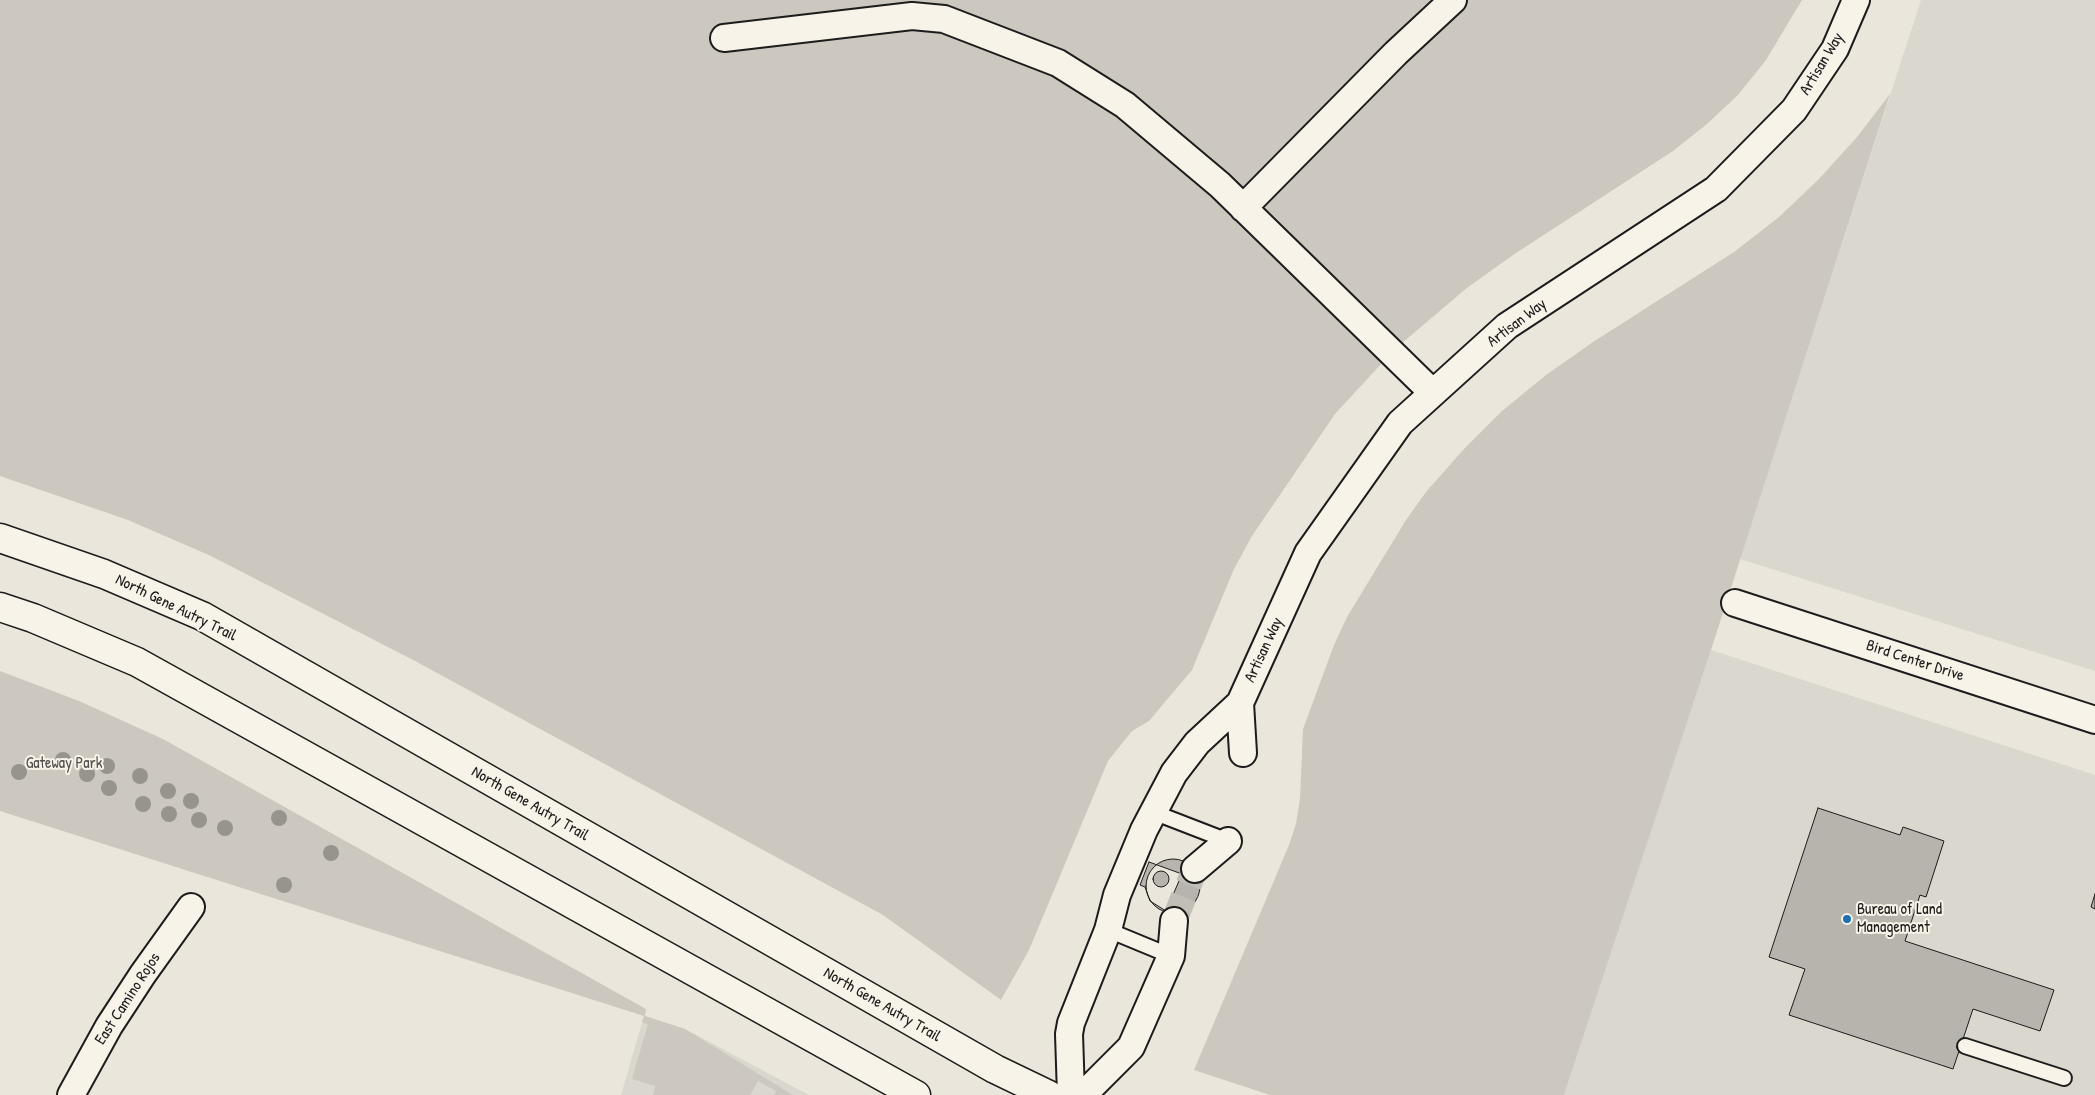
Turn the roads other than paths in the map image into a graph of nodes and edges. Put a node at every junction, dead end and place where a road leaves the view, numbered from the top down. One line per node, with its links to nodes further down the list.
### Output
1 (1452, 0): 5 (street)
2 (1856, 0): 6 (street, Artisan Way)
3 (946, 10): 4 (street); 5 (street)
4 (724, 38)
5 (1243, 208): 6 (street)
6 (1433, 393): 10 (street, Artisan Way)
7 (0, 538): 24 (main road, North Gene Autry Trail)
8 (1735, 603): 11 (street, Bird Center Drive)
9 (0, 607): 23 (main road)
10 (1240, 703): 12 (street, Artisan Way); 13 (street, Artisan Way)
11 (2095, 720)
12 (1243, 753)
13 (1153, 812): 14 (lane); 18 (street, Artisan Way)
14 (1228, 841): 15 (street)
15 (1195, 869)
16 (191, 907): 22 (street, East Camino Rojos)
17 (1174, 920): 19 (street)
18 (1108, 930): 19 (lane); 25 (street, Artisan Way)
19 (1171, 956): 26 (street)
20 (1965, 1046): 21 (lane)
21 (2064, 1078)
22 (70, 1095)
23 (916, 1095)
24 (1049, 1095)
25 (1071, 1095)
26 (1083, 1095)

